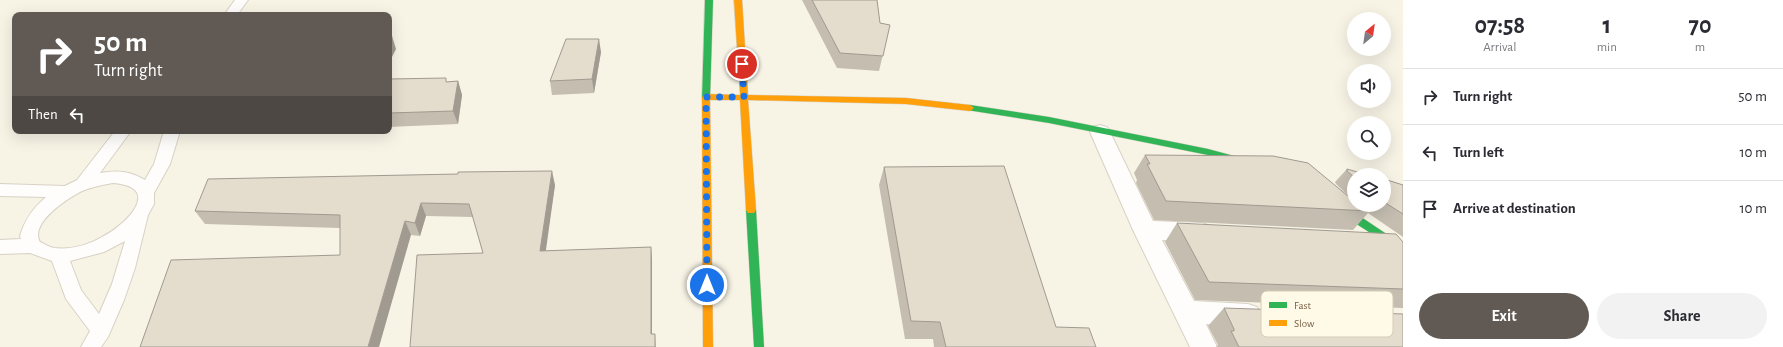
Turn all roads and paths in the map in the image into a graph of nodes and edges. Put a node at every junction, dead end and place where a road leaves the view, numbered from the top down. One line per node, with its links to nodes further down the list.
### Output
1 (242, 0): 4 (lane)
2 (709, 0): 5 (main road)
3 (738, 0): 6 (main road)
4 (232, 12)
5 (706, 97): 6 (main road); 27 (main road)
6 (744, 97): 7 (main road); 28 (main road)
7 (1100, 132): 10 (main road); 17 (street)
8 (121, 134): 11 (lane)
9 (171, 134): 14 (lane)
10 (1254, 164)
11 (83, 184): 13 (lane); 14 (lane)
12 (0, 190): 13 (lane)
13 (66, 192): 22 (lane)
14 (146, 192): 16 (lane)
15 (1329, 193): 20 (main road)
16 (140, 215): 23 (lane); 26 (lane)
17 (1145, 230): 18 (street); 24 (street)
18 (1225, 234)
19 (1352, 240): 20 (street)
20 (1397, 246)
21 (0, 247): 22 (lane)
22 (34, 247): 23 (lane)
23 (59, 255): 26 (lane)
24 (1188, 312): 25 (street); 29 (street)
25 (1261, 315)
26 (96, 339)
27 (708, 347)
28 (759, 347)
29 (1204, 347)

